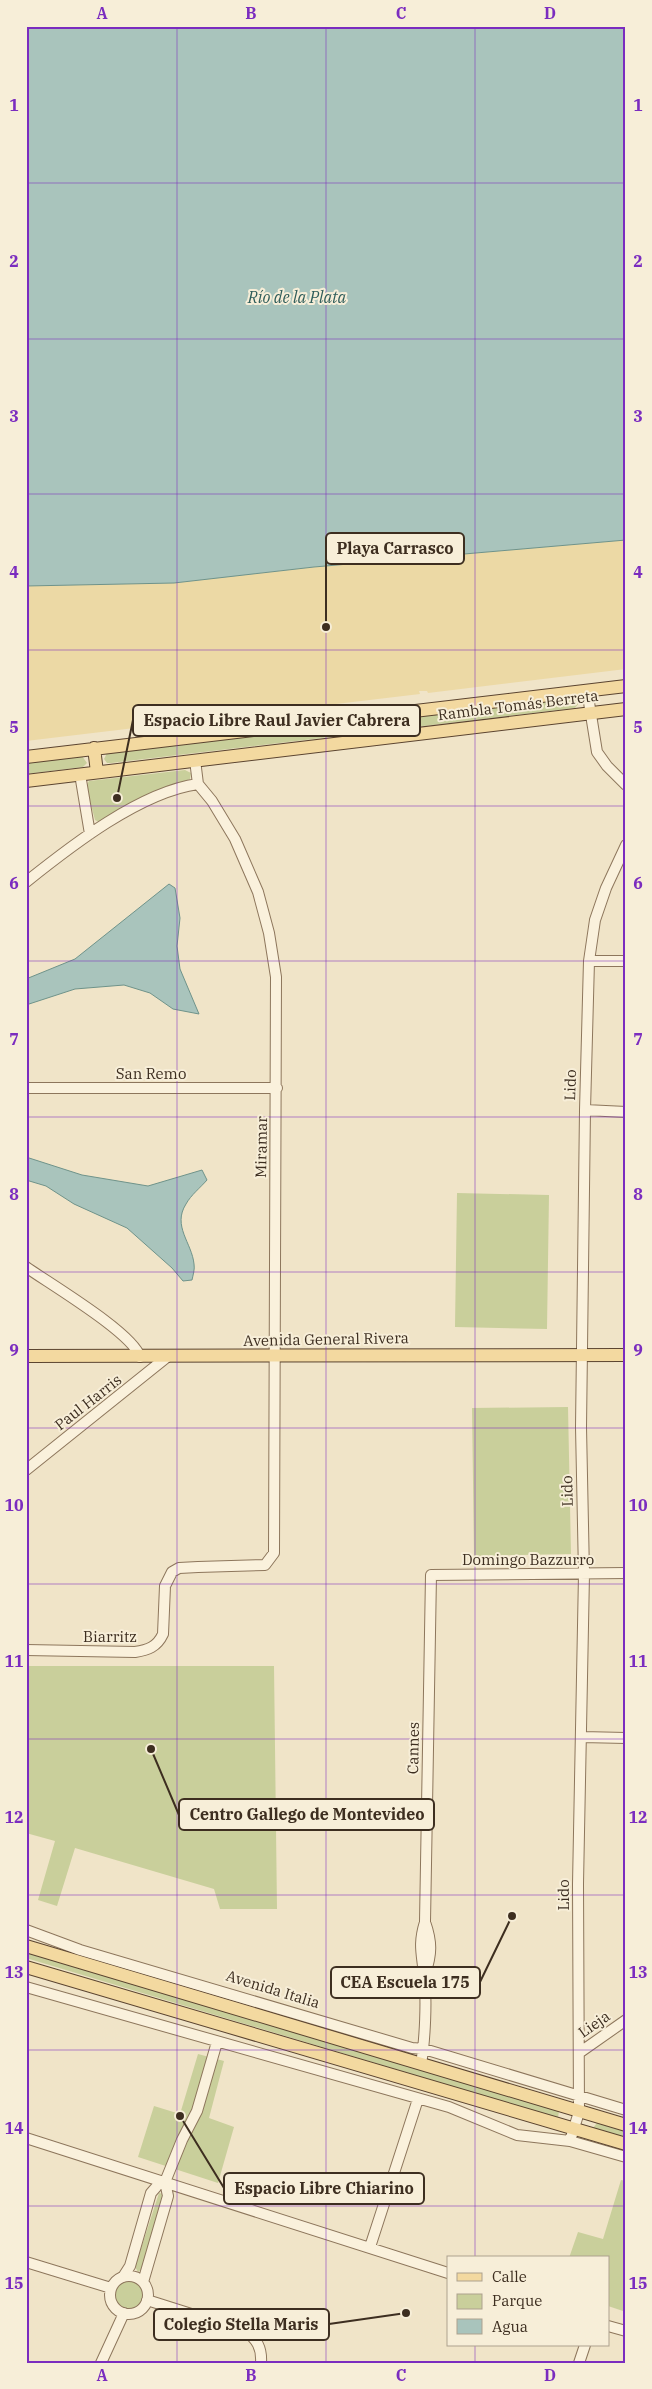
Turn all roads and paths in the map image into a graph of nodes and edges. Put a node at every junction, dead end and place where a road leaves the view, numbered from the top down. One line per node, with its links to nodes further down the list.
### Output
1 (626, 686): 2 (main road, Rambla Tomás Berreta)
2 (587, 690): 4 (street); 5 (main road, Rambla Tomás Berreta)
3 (626, 709): 4 (main road, Rambla Tomás Berreta)
4 (590, 713): 7 (main road, Rambla Tomás Berreta); 12 (street)
5 (94, 748): 6 (main road, Rambla Tomás Berreta); 8 (main road)
6 (26, 757)
7 (195, 760): 8 (main road, Rambla Tomás Berreta); 11 (street)
8 (97, 772): 9 (main road, Rambla Tomás Berreta)
9 (80, 774): 10 (main road, Rambla Tomás Berreta); 13 (street)
10 (26, 781)
11 (198, 784): 13 (street); 19 (street, Miramar)
12 (626, 785)
13 (90, 834): 15 (street)
14 (626, 844): 16 (street, Lido)
15 (26, 882)
16 (589, 961): 17 (street); 20 (street, Lido)
17 (626, 961)
18 (26, 1088): 19 (street, San Remo)
19 (276, 1088): 27 (street, Miramar)
20 (585, 1110): 21 (street); 23 (street, Lido)
21 (626, 1112)
22 (26, 1267): 26 (street)
23 (583, 1354): 24 (main road, Avenida General Rivera); 27 (main road, Avenida General Rivera); 32 (street, Lido)
24 (626, 1355)
25 (26, 1356): 26 (main road, Avenida General Rivera)
26 (140, 1356): 28 (main road, Avenida General Rivera)
27 (273, 1356): 28 (main road, Avenida General Rivera); 30 (street, Miramar)
28 (167, 1357): 29 (street, Paul Harris)
29 (26, 1470)
30 (274, 1554): 34 (street, Biarritz)
31 (626, 1573): 32 (street, Domingo Bazzurro)
32 (584, 1574): 33 (street, Domingo Bazzurro); 35 (street, Lido)
33 (431, 1575): 44 (street, Cannes)
34 (26, 1650)
35 (582, 1737): 36 (street); 45 (street, Lido)
36 (626, 1738)
37 (26, 1930): 38 (street, Avenida Italia)
38 (40, 1936): 39 (street); 44 (street, Avenida Italia)
39 (32, 1947): 46 (main road, Avenida Italia)
40 (26, 1967): 52 (main road)
41 (26, 1987): 43 (street)
42 (626, 2020): 45 (street, Lieja)
43 (217, 2042): 48 (street); 57 (street)
44 (424, 2049): 46 (street, Cannes); 47 (street, Avenida Italia)
45 (579, 2053): 47 (street, Lido)
46 (421, 2064): 50 (main road, Avenida Italia)
47 (579, 2096): 49 (street, Avenida Italia); 50 (street, Lido)
48 (418, 2099): 54 (street); 58 (street)
49 (626, 2110)
50 (579, 2112): 51 (main road, Avenida Italia); 52 (street, Lido)
51 (626, 2125)
52 (574, 2128): 54 (street, Lido); 55 (main road)
53 (26, 2138): 57 (street)
54 (570, 2141): 56 (street)
55 (626, 2144)
56 (626, 2158)
57 (165, 2182): 58 (street); 61 (street); 62 (street)
58 (370, 2247): 60 (street)
59 (26, 2262): 63 (street)
60 (447, 2273)
61 (123, 2277): 62 (street); 63 (street)
62 (143, 2282): 64 (street)
63 (111, 2288): 65 (street)
64 (147, 2300): 65 (street); 70 (street)
65 (124, 2313): 69 (street)
66 (610, 2327): 67 (street)
67 (626, 2331)
68 (585, 2346): 71 (street)
69 (101, 2363)
70 (261, 2363)
71 (579, 2363)

